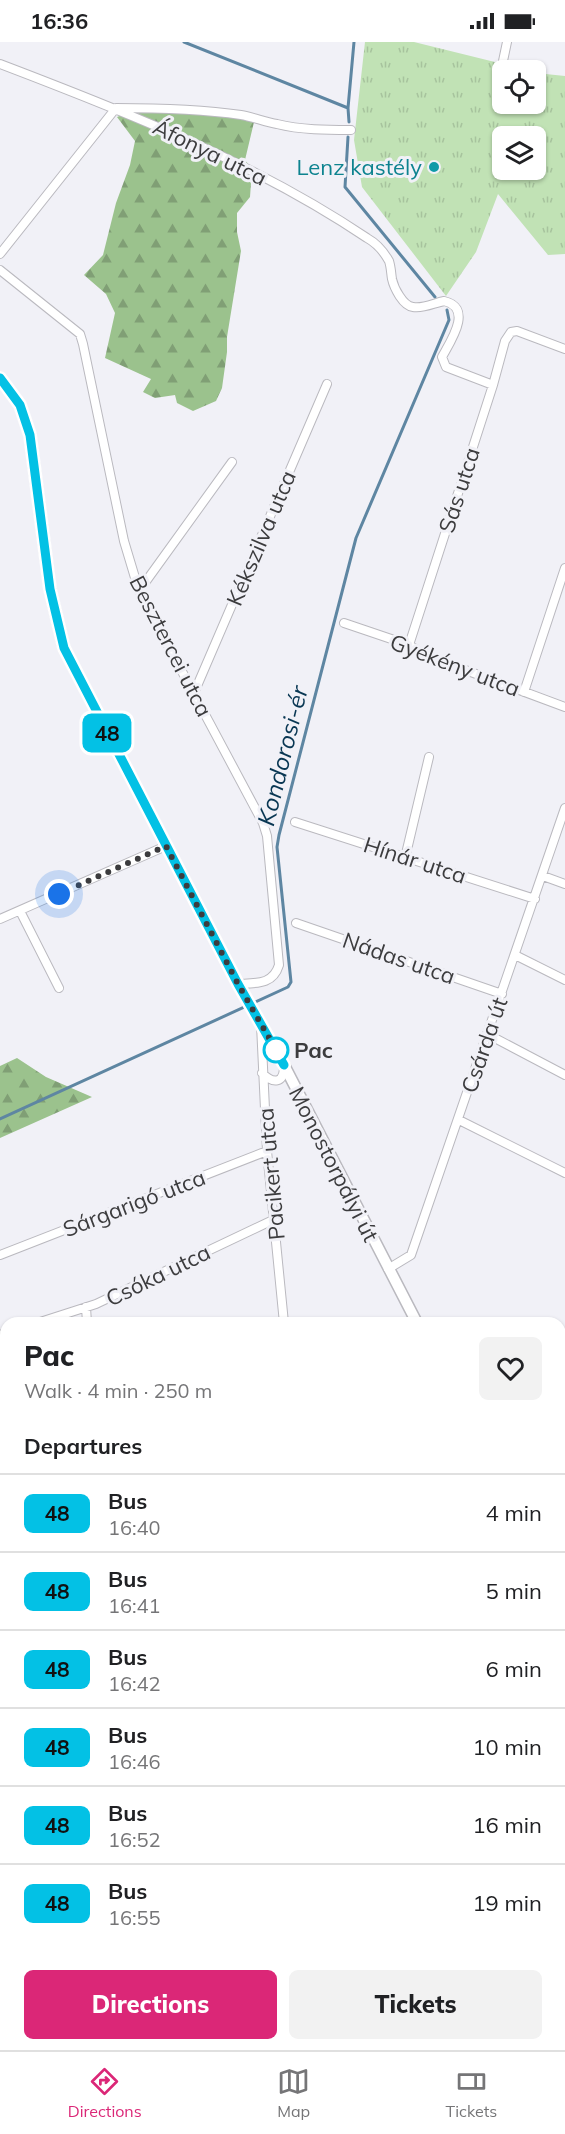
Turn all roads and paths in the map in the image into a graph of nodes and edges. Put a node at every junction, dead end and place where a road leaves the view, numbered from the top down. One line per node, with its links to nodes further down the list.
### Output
1 (507, 42): 2 (street)
2 (503, 60)
3 (0, 64): 4 (street, Áfonya utca)
4 (116, 108): 5 (street, Áfonya utca); 6 (street); 11 (street, Áfonya utca)
5 (351, 130)
6 (0, 254)
7 (0, 270): 14 (street, Besztercei utca)
8 (565, 349): 11 (street, Sás utca)
9 (0, 378): 23 (street, Monostorpályi út)
10 (327, 384): 18 (street, Kékszilva utca)
11 (493, 385): 16 (street, Sás utca)
12 (232, 462): 14 (street)
13 (565, 568): 17 (street)
14 (139, 591): 18 (street, Besztercei utca)
15 (344, 623): 16 (street, Gyékény utca)
16 (409, 645): 17 (street, Gyékény utca)
17 (524, 692): 19 (street, Gyékény utca)
18 (194, 693): 33 (street, Besztercei utca)
19 (565, 707)
20 (429, 756): 24 (street)
21 (565, 808): 25 (street, Csárda út)
22 (295, 822): 24 (street, Hínár utca)
23 (166, 846): 28 (street); 33 (street, Monostorpályi út)
24 (405, 858): 27 (street, Hínár utca)
25 (543, 876): 26 (street); 27 (street, Csárda út)
26 (565, 884)
27 (535, 899): 31 (street, Csárda út)
28 (20, 911): 29 (street); 34 (street)
29 (0, 919)
30 (297, 923): 35 (street, Nádas utca)
31 (515, 955): 32 (street); 35 (street, Csárda út)
32 (565, 980)
33 (238, 984): 36 (street, Monostorpályi út)
34 (59, 988)
35 (502, 994): 37 (street, Csárda út)
36 (261, 1025): 38 (street, Monostorpályi út); 39 (street, Pacikert utca)
37 (489, 1035): 40 (street); 41 (street, Csárda út)
38 (284, 1065): 39 (street); 46 (street, Monostorpályi út)
39 (262, 1073): 42 (street, Pacikert utca)
40 (565, 1075)
41 (459, 1120): 43 (street); 46 (street, Csárda út)
42 (267, 1151): 44 (street, Pacikert utca); 45 (street, Sárgarigó utca)
43 (565, 1173)
44 (275, 1219): 47 (street, Csóka utca); 50 (street, Pacikert utca)
45 (0, 1255)
46 (388, 1269): 51 (street, Monostorpályi út)
47 (86, 1307): 48 (street, Csóka utca); 49 (street)
48 (55, 1317)
49 (87, 1317)
50 (283, 1317)
51 (414, 1317)

